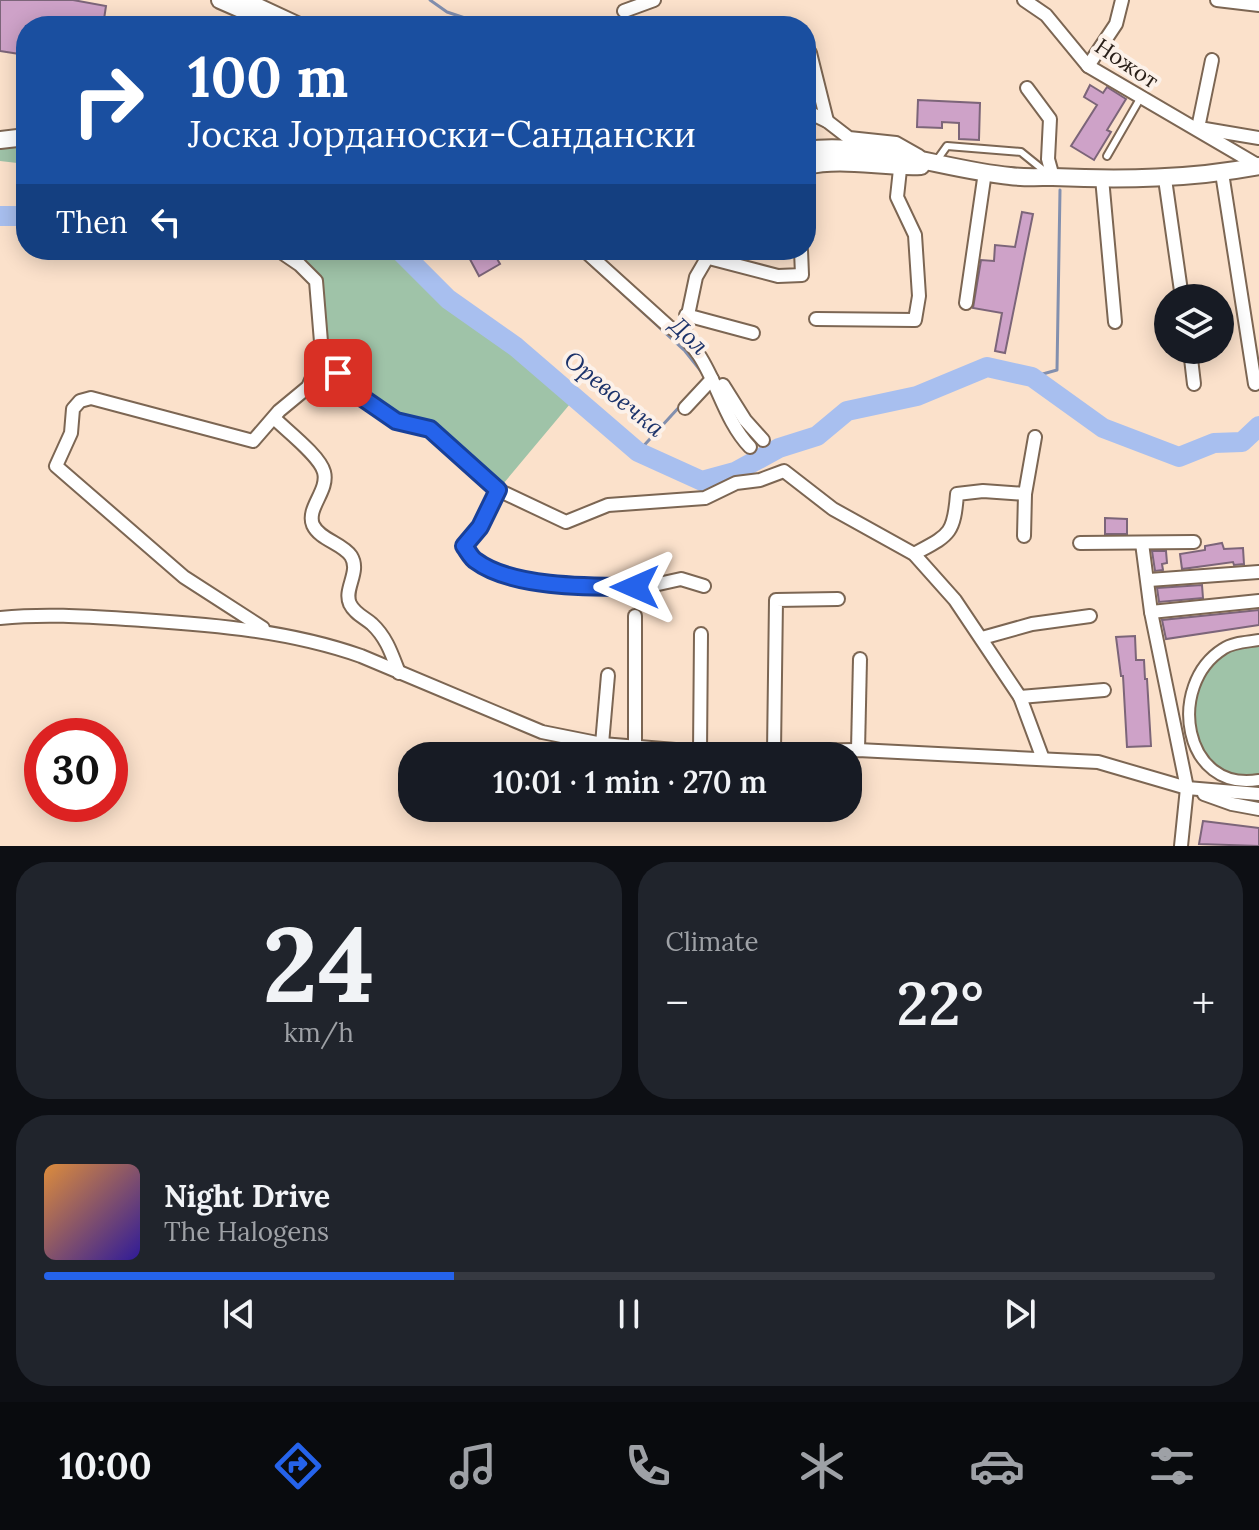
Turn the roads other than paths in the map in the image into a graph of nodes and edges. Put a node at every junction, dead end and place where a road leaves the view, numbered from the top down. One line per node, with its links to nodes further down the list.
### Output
1 (220, 0): 11 (street)
2 (243, 0): 12 (street)
3 (654, 0): 9 (street)
4 (1024, 0): 10 (street, Ножот)
5 (1040, 0): 10 (street, Ножот)
6 (1122, 0): 14 (street)
7 (1217, 0): 8 (street)
8 (1259, 5)
9 (624, 11)
10 (1046, 15): 14 (street, Ножот)
11 (254, 16)
12 (277, 16)
13 (1212, 60): 20 (street)
14 (1088, 66): 17 (street, Ножот)
15 (816, 77): 19 (street)
16 (1027, 88): 30 (street)
17 (1141, 97): 20 (street, Ножот); 23 (lane)
18 (816, 116): 19 (street)
19 (827, 121): 26 (street)
20 (1198, 128): 21 (street, Ножот); 27 (street, Ножот)
21 (1259, 138)
22 (816, 149): 24 (street)
23 (1107, 156)
24 (901, 161): 25 (street); 26 (street); 41 (street)
25 (816, 164)
26 (934, 165): 28 (street); 30 (lane)
27 (1259, 166): 29 (street)
28 (985, 172): 30 (street); 39 (street)
29 (1222, 173): 32 (street); 50 (street)
30 (1053, 177): 31 (street)
31 (1102, 178): 32 (street); 42 (street)
32 (1165, 179): 38 (street)
33 (293, 260): 46 (street)
34 (595, 260): 44 (street)
35 (706, 260): 40 (street)
36 (729, 260): 37 (street)
37 (801, 260)
38 (1180, 284)
39 (966, 303)
40 (686, 315): 43 (street); 44 (street)
41 (816, 319)
42 (1115, 322)
43 (753, 333)
44 (684, 334): 45 (street)
45 (698, 353): 48 (street); 54 (street)
46 (322, 354): 52 (street); 56 (street)
47 (1192, 364): 49 (street)
48 (712, 379): 51 (street); 55 (street)
49 (1194, 384)
50 (1255, 384)
51 (685, 408)
52 (274, 418): 72 (street); 77 (street)
53 (1035, 437): 57 (street)
54 (763, 440)
55 (750, 447)
56 (498, 490): 62 (street); 65 (street)
57 (1025, 494): 58 (street); 62 (street)
58 (1024, 536)
59 (1194, 542): 61 (street)
60 (1080, 543): 61 (street)
61 (1142, 543): 64 (street)
62 (914, 554): 74 (street)
63 (1259, 572): 64 (street)
64 (1149, 580): 68 (street)
65 (704, 586)
66 (838, 599): 85 (street)
67 (1259, 601): 68 (street)
68 (1151, 612): 90 (street)
69 (635, 616): 83 (street)
70 (1090, 616): 74 (street)
71 (0, 618): 72 (street)
72 (269, 632): 77 (street)
73 (701, 634): 84 (street)
74 (982, 638): 80 (street)
75 (1259, 640): 89 (street)
76 (860, 659): 86 (street)
77 (399, 673): 81 (street)
78 (608, 675): 82 (street)
79 (1104, 690): 80 (street)
80 (1020, 697): 88 (street)
81 (592, 742)
82 (602, 742)
83 (635, 742)
84 (700, 742)
85 (774, 742)
86 (858, 742)
87 (862, 750): 88 (street)
88 (1043, 759): 90 (street)
89 (1259, 780)
90 (1187, 788): 91 (street); 92 (street); 93 (street)
91 (1259, 794)
92 (1259, 809)
93 (1181, 846)

